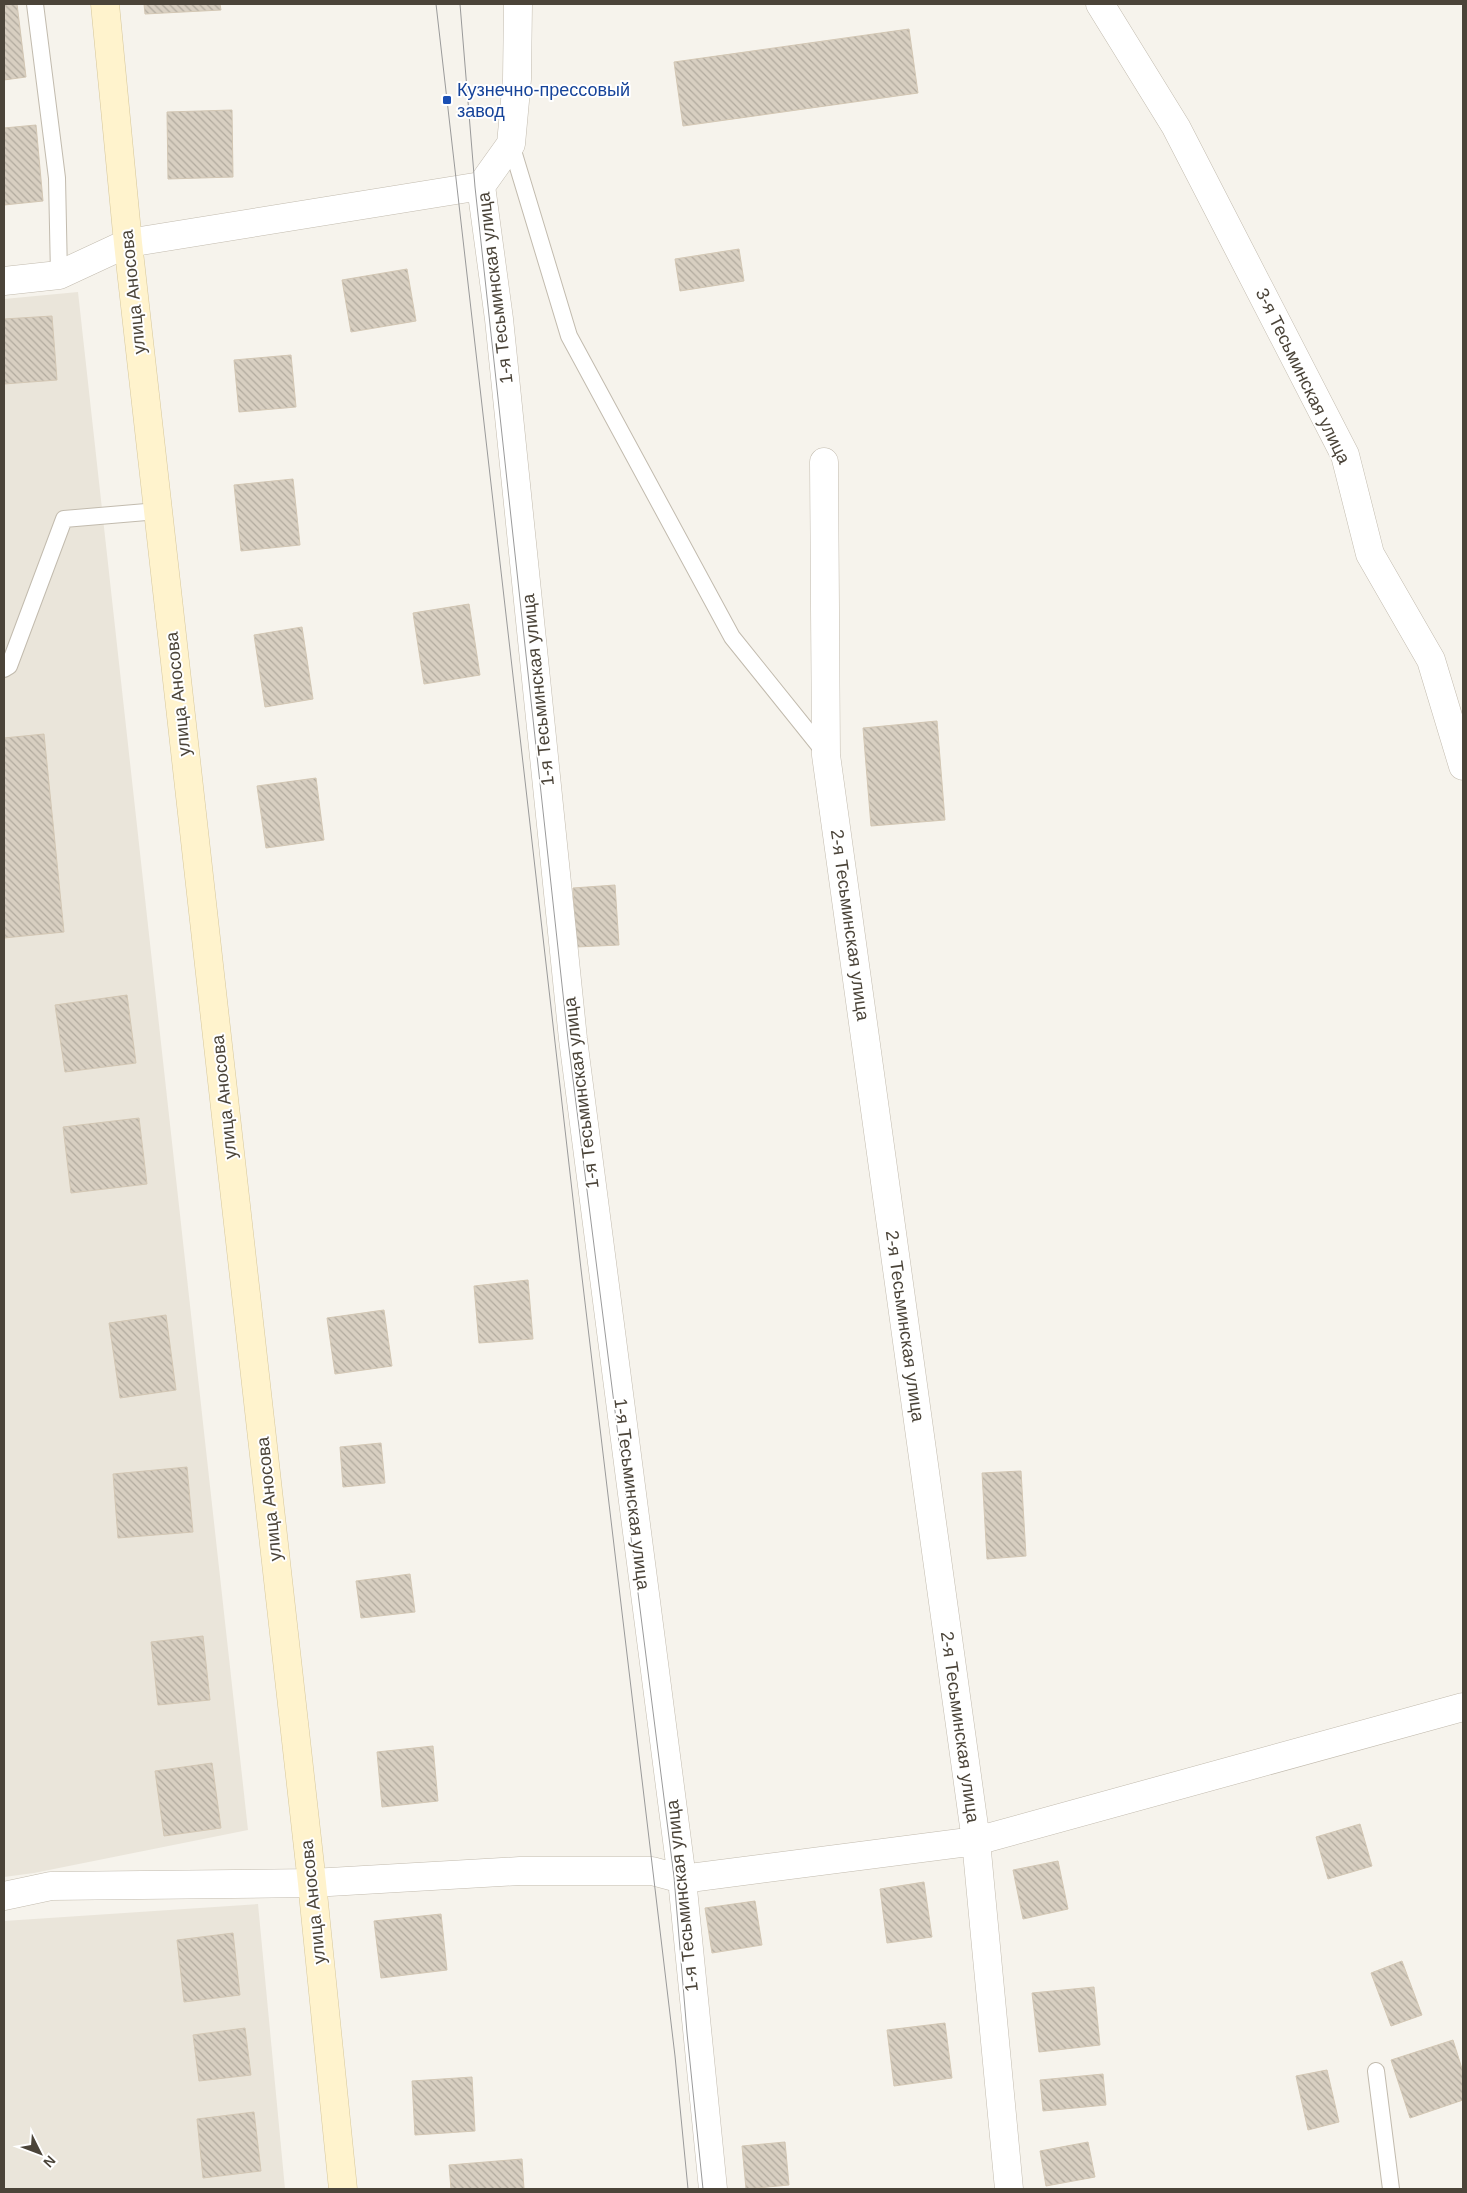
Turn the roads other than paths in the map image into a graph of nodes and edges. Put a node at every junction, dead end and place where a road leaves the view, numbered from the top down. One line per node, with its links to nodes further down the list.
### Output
1 (35, 4): 8 (lane)
2 (105, 4): 7 (main road, улица Аносова)
3 (518, 4): 5 (street)
4 (1100, 4): 14 (street, 3-я Тесьминская улица)
5 (511, 144): 6 (street, 1-я Тесьминская улица); 13 (lane)
6 (481, 186): 7 (street); 17 (street, 1-я Тесьминская улица)
7 (128, 242): 8 (street); 11 (main road, улица Аносова)
8 (59, 275): 9 (street)
9 (4, 281)
10 (824, 462): 13 (street, 2-я Тесьминская улица)
11 (158, 511): 12 (lane); 18 (main road, улица Аносова)
12 (4, 669)
13 (826, 755): 16 (street, 2-я Тесьминская улица)
14 (1463, 766)
15 (1463, 1708): 16 (street)
16 (976, 1841): 17 (street); 23 (street, 2-я Тесьминская улица)
17 (682, 1879): 18 (street); 22 (street, 1-я Тесьминская улица)
18 (312, 1883): 19 (street); 21 (main road, улица Аносова)
19 (4, 1896)
20 (1376, 2071): 24 (lane)
21 (343, 2189)
22 (713, 2189)
23 (1009, 2189)
24 (1391, 2189)

